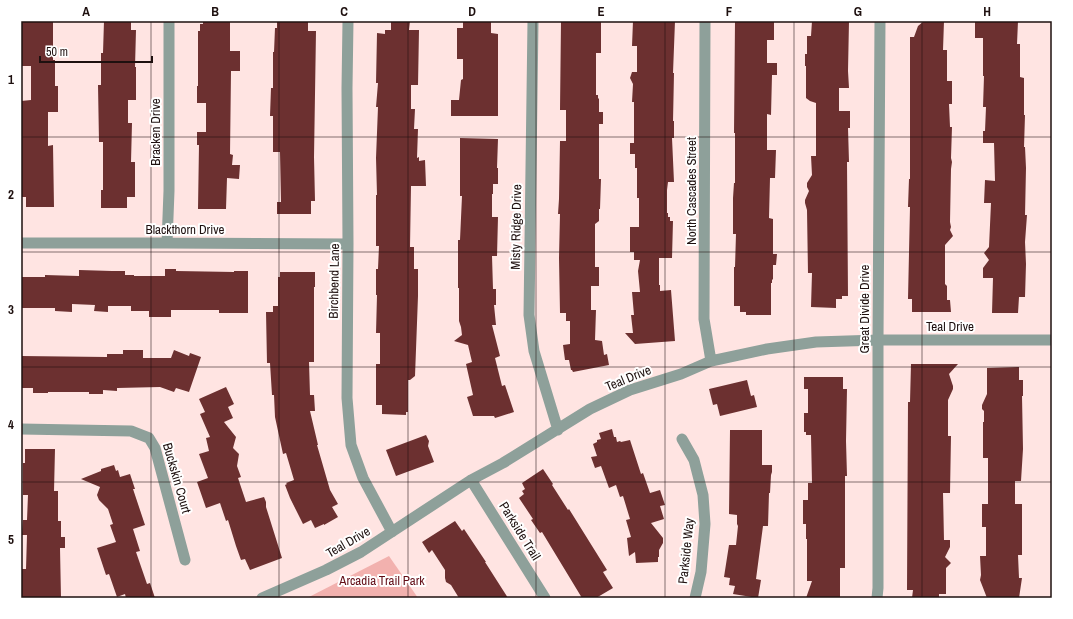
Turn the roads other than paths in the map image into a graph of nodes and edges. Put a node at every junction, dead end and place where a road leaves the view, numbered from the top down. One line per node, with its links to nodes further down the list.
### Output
1 (169, 21): 7 (street, Bracken Drive)
2 (348, 21): 8 (street, Birchbend Lane)
3 (533, 21): 13 (street, Misty Ridge Drive)
4 (705, 21): 11 (street, North Cascades Street)
5 (880, 21): 9 (street, Great Divide Drive)
6 (21, 243): 7 (street, Blackthorn Drive)
7 (167, 243): 8 (street, Blackthorn Drive)
8 (348, 244): 16 (street, Birchbend Lane)
9 (878, 340): 10 (street, Teal Drive); 11 (street, Teal Drive); 21 (street, Great Divide Drive)
10 (1052, 340)
11 (711, 361): 13 (street, Teal Drive)
12 (21, 429): 17 (street, Buckskin Court)
13 (558, 430): 15 (street, Teal Drive)
14 (682, 439): 20 (street, Parkside Way)
15 (471, 480): 16 (street, Teal Drive); 19 (street, Parkside Trail)
16 (392, 532): 18 (street, Teal Drive)
17 (185, 560)
18 (262, 598)
19 (545, 598)
20 (695, 598)
21 (877, 598)

